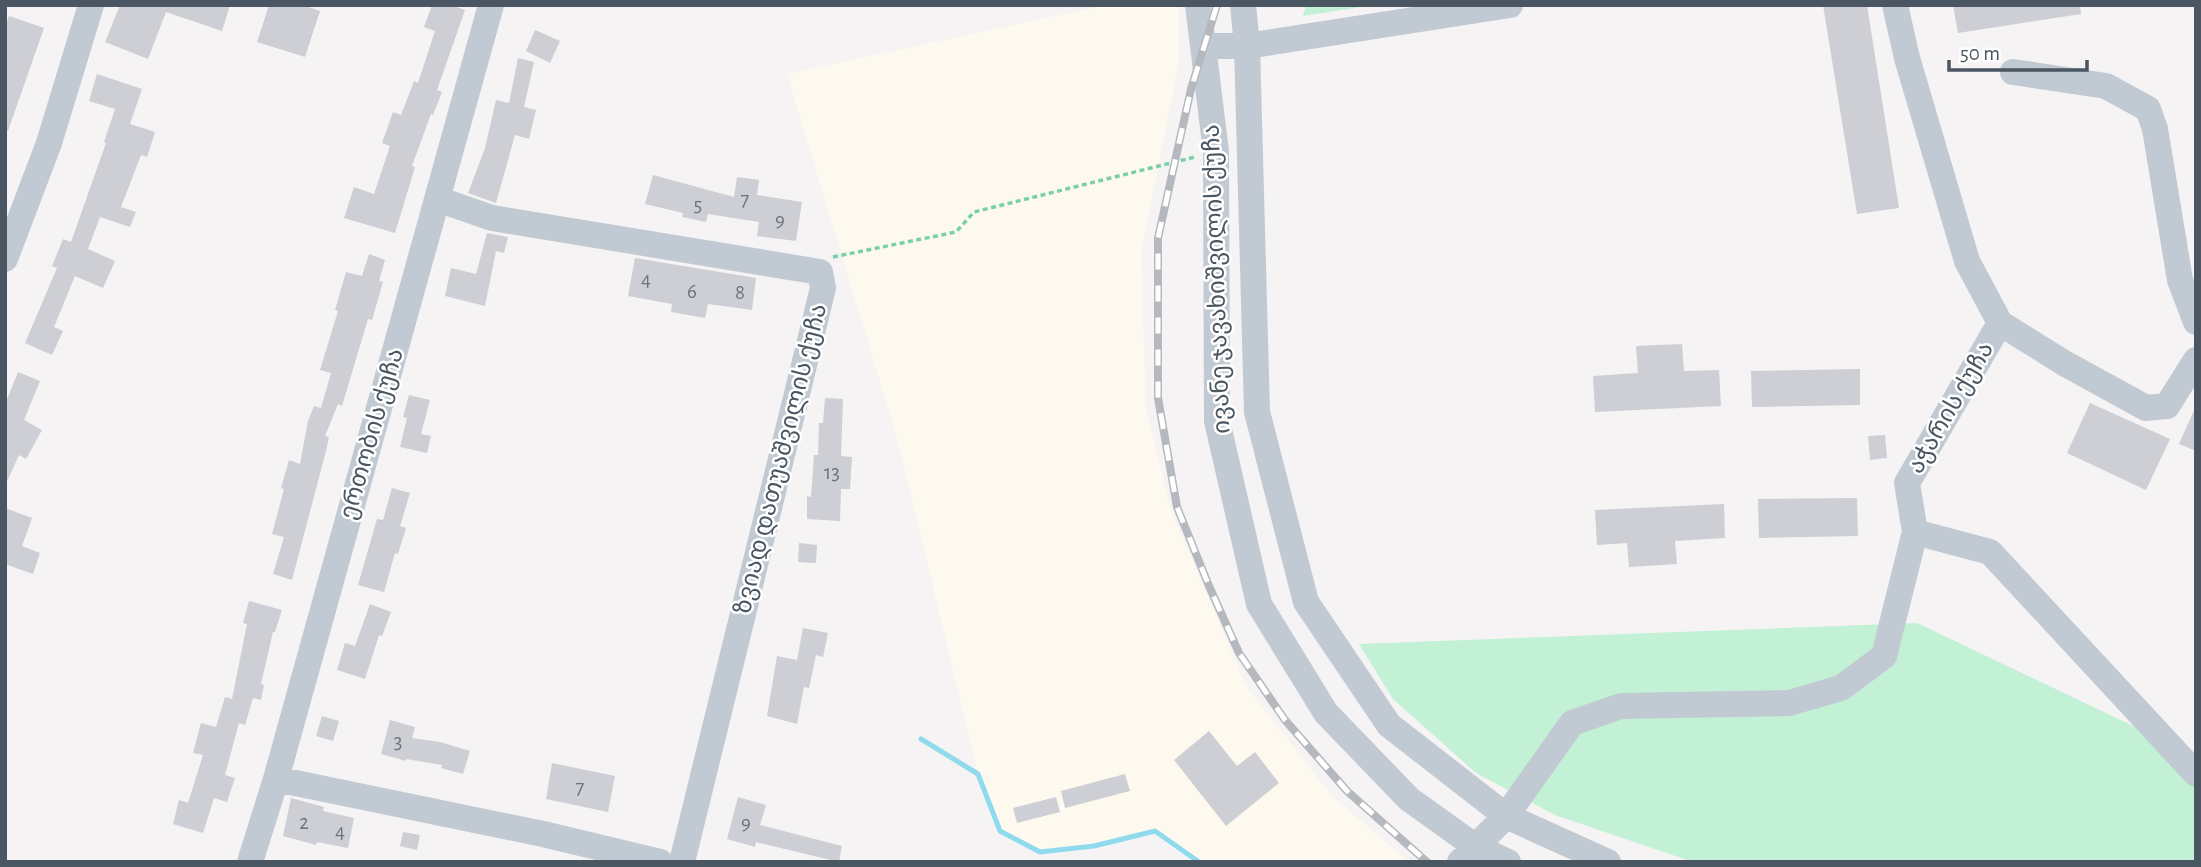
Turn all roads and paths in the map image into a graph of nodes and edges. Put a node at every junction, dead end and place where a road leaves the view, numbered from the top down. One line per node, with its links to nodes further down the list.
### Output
1 (491, 5): 11 (street, ერთობის ქუჩა)
2 (1198, 5): 7 (street, ივანე ჯავახიშვილის ქუჩა)
3 (1243, 5): 8 (street)
4 (1510, 5): 8 (street)
5 (1895, 5): 15 (street, აჭარის ქუჩა)
6 (87, 6): 12 (street)
7 (1204, 46): 8 (street); 10 (street, ივანე ჯავახიშვილის ქუჩა)
8 (1247, 46): 20 (street)
9 (2013, 72): 14 (street)
10 (1216, 152): 13 (path); 21 (street, ივანე ჯავახიშვილის ქუჩა)
11 (438, 199): 13 (street, ზვიად დათუაშვილის ქუჩა); 19 (street, ერთობის ქუჩა)
12 (5, 259)
13 (820, 272): 24 (street, ზვიად დათუაშვილის ქუჩა)
14 (2196, 322)
15 (2000, 323): 16 (street); 17 (street, აჭარის ქუჩა)
16 (2196, 360)
17 (1915, 531): 18 (street); 20 (street, აჭარის ქუჩა)
18 (2196, 774)
19 (276, 779): 22 (street, ერთობის ქუჩა); 23 (street)
20 (1506, 816): 21 (street, აჭარის ქუჩა); 26 (street)
21 (1468, 854): 25 (street, ივანე ჯავახიშვილის ქუჩა)
22 (250, 862)
23 (660, 862)
24 (682, 862)
25 (1508, 862)
26 (1608, 862)

